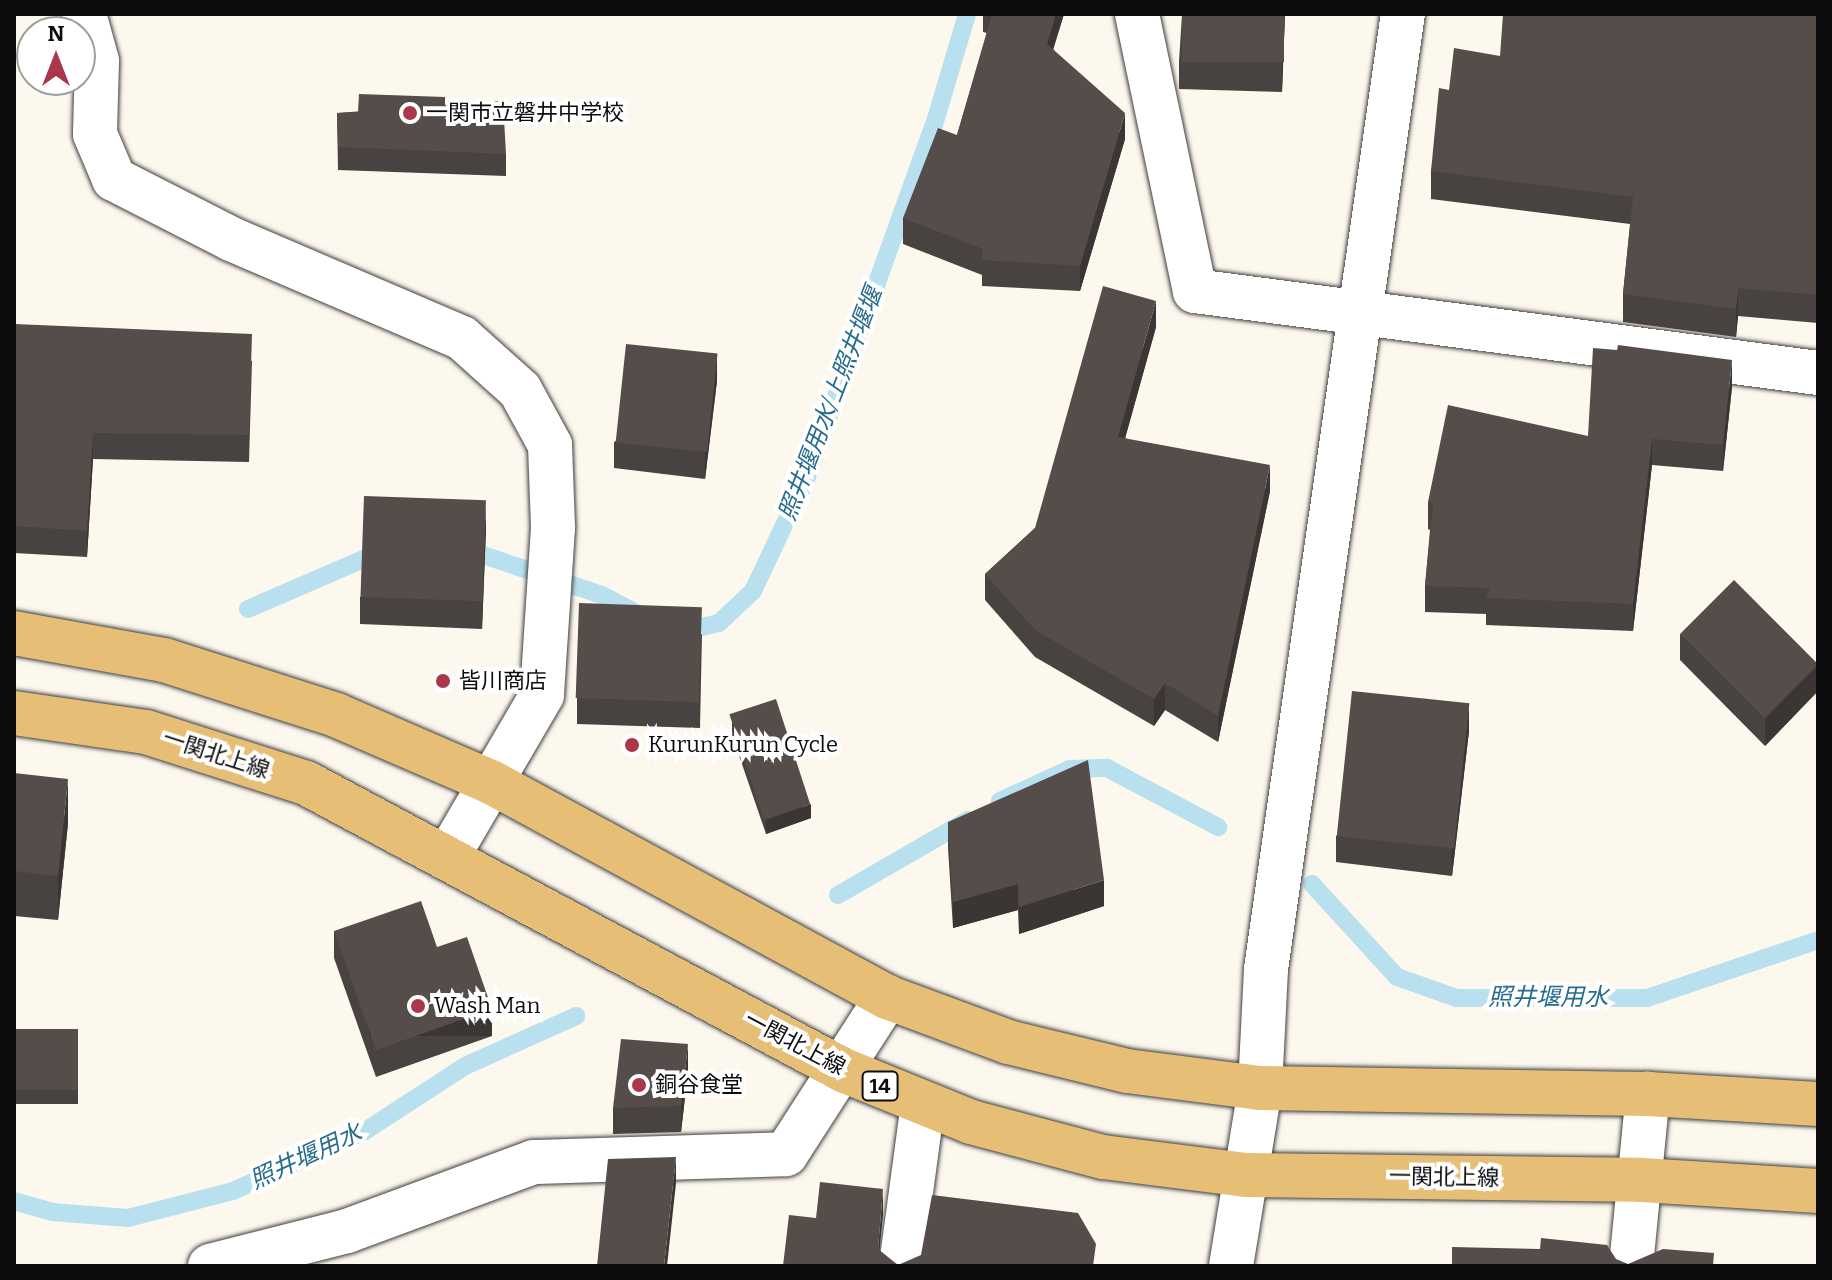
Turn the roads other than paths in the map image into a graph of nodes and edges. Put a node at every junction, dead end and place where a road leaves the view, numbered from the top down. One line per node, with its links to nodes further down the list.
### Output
1 (84, 14): 8 (street)
2 (1137, 14): 4 (street)
3 (1403, 14): 4 (street)
4 (1360, 309): 5 (street); 12 (street)
5 (1818, 373)
6 (14, 633): 8 (main road)
7 (14, 713): 9 (main road, 一関北上線 / 14)
8 (491, 782): 9 (street); 10 (main road)
9 (448, 856): 11 (main road, 一関北上線 / 14)
10 (887, 997): 11 (street); 12 (main road)
11 (843, 1070): 14 (main road, 一関北上線 / 14); 19 (street)
12 (1260, 1088): 13 (main road); 16 (street)
13 (1648, 1094): 15 (main road); 17 (street)
14 (923, 1103): 16 (main road, 一関北上線 / 14); 21 (street)
15 (1818, 1104)
16 (1246, 1175): 17 (main road, 一関北上線 / 14); 22 (street)
17 (1642, 1180): 18 (main road, 一関北上線 / 14); 23 (street)
18 (1818, 1191)
19 (344, 1248): 20 (street)
20 (210, 1266)
21 (901, 1266)
22 (1231, 1266)
23 (1631, 1266)

